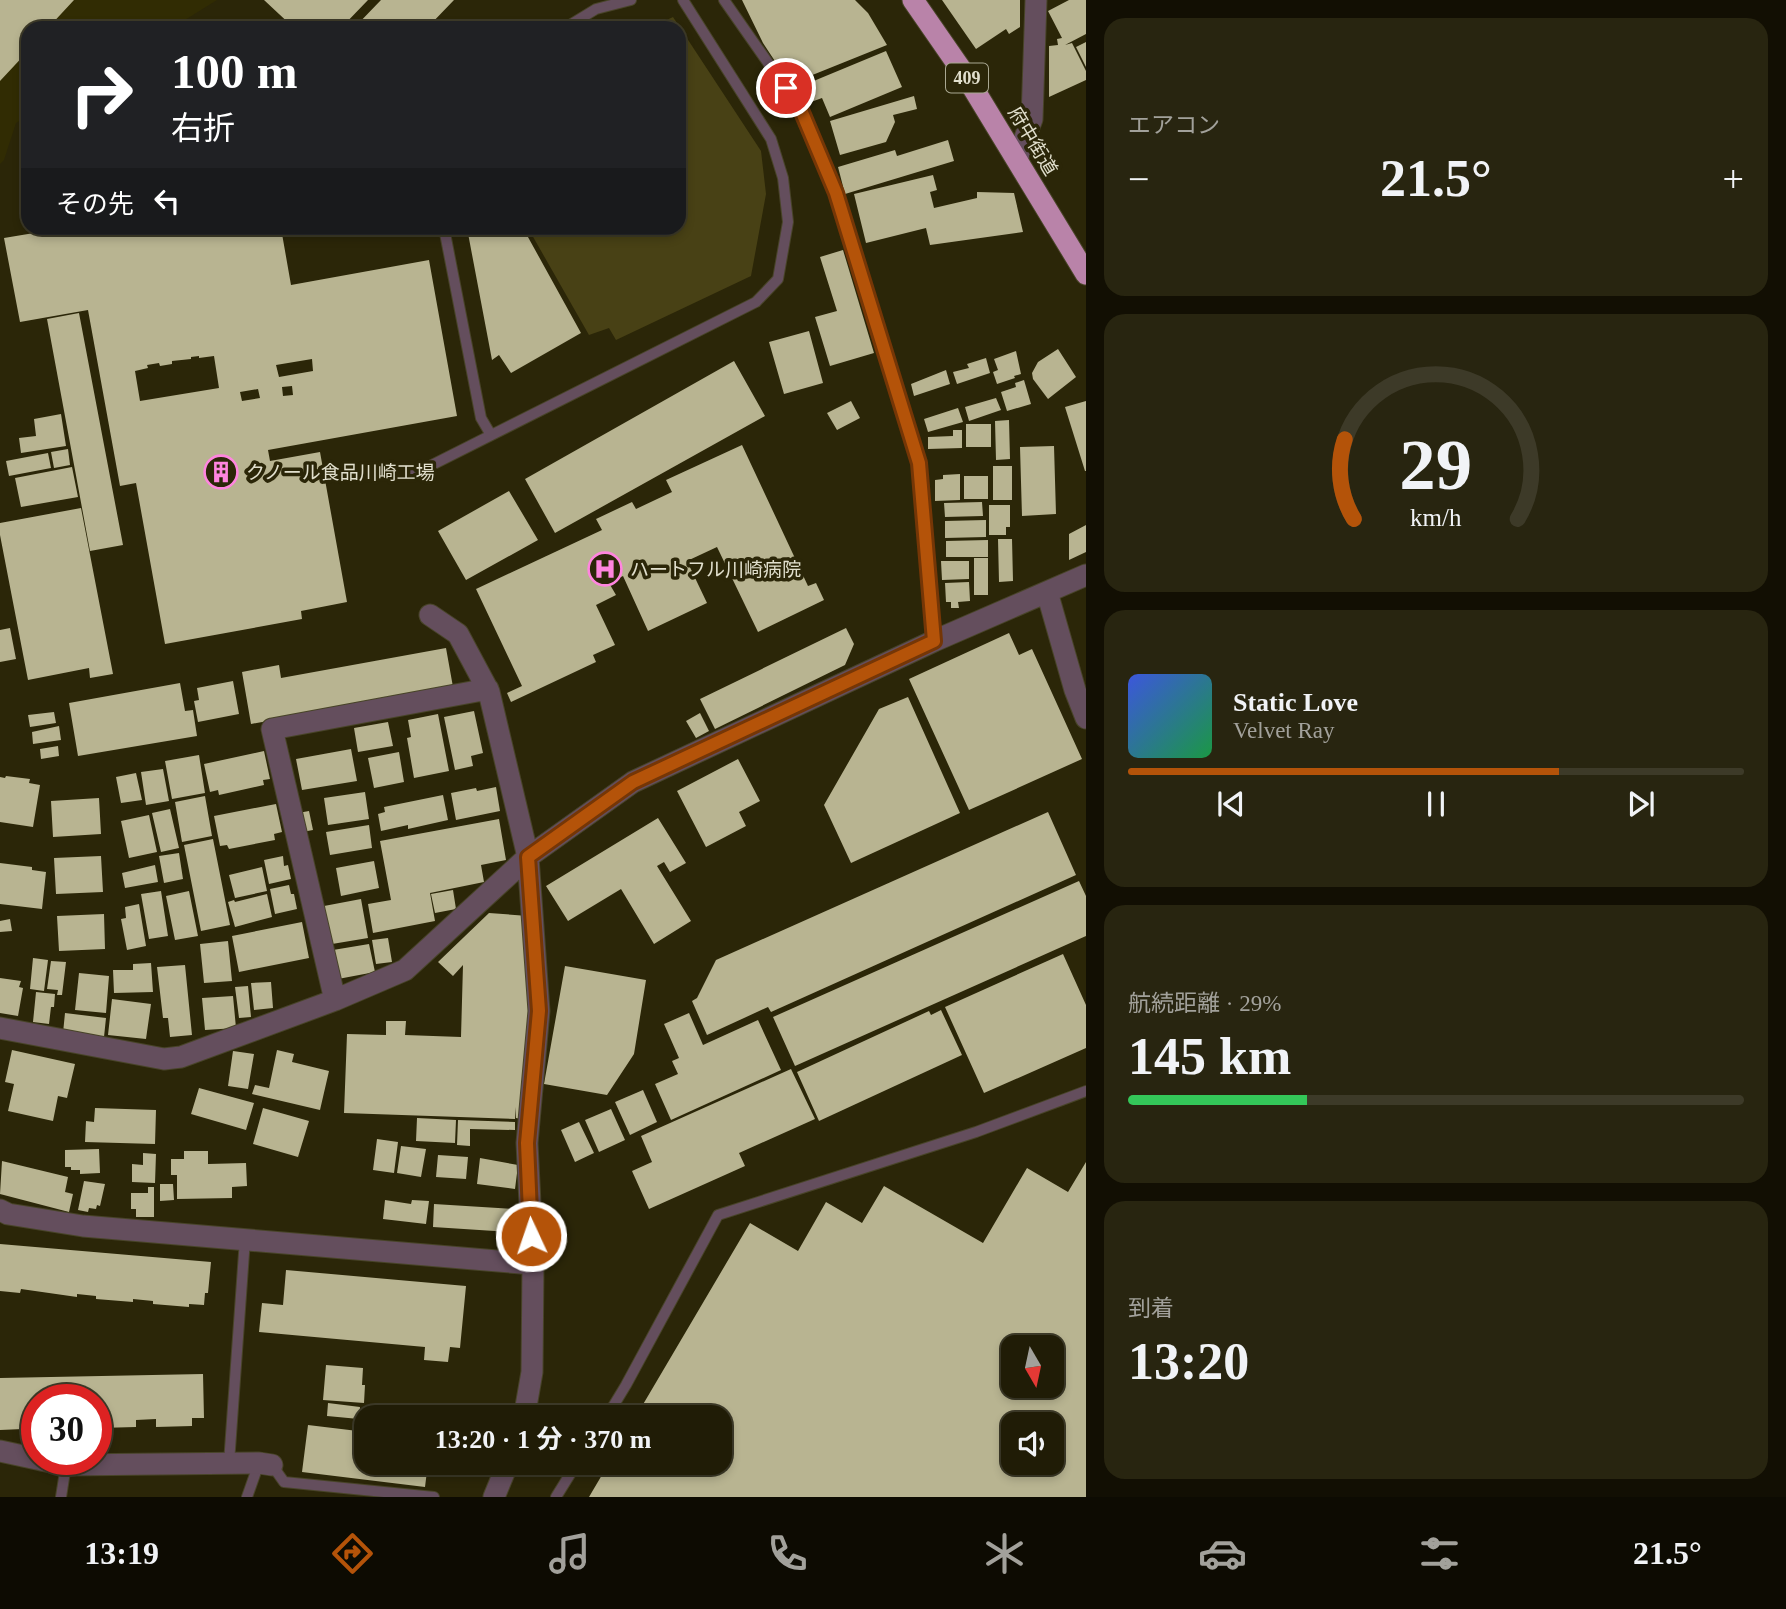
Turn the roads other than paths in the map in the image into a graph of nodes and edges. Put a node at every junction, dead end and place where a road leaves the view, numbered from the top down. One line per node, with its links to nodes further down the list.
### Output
1 (631, 0): 6 (lane)
2 (683, 0): 10 (lane)
3 (724, 0): 15 (lane)
4 (913, 0): 7 (highway, 府中街道 / 409)
5 (1036, 0): 7 (street)
6 (576, 21)
7 (1017, 159): 9 (highway, 府中街道 / 409)
8 (445, 235): 10 (lane)
9 (1086, 274)
10 (491, 435): 11 (lane)
11 (410, 476)
12 (1086, 575): 13 (street)
13 (1046, 592): 15 (street); 17 (street)
14 (430, 615): 16 (street)
15 (934, 641): 18 (street)
16 (488, 689): 18 (street); 19 (street)
17 (1086, 718)
18 (528, 857): 19 (street); 24 (street)
19 (335, 1000): 20 (street)
20 (0, 1028)
21 (1086, 1091): 26 (lane)
22 (0, 1210): 23 (street)
23 (246, 1240): 24 (street); 29 (lane)
24 (533, 1264): 25 (street)
25 (526, 1405)
26 (614, 1405)
27 (0, 1451): 28 (street)
28 (21, 1455)
29 (229, 1463): 30 (street); 31 (street)
30 (112, 1464)
31 (265, 1464): 36 (lane); 37 (lane)
32 (64, 1475): 35 (lane)
33 (503, 1475): 38 (street)
34 (570, 1475): 39 (lane)
35 (61, 1497)
36 (247, 1497)
37 (434, 1497)
38 (494, 1497)
39 (556, 1497)

